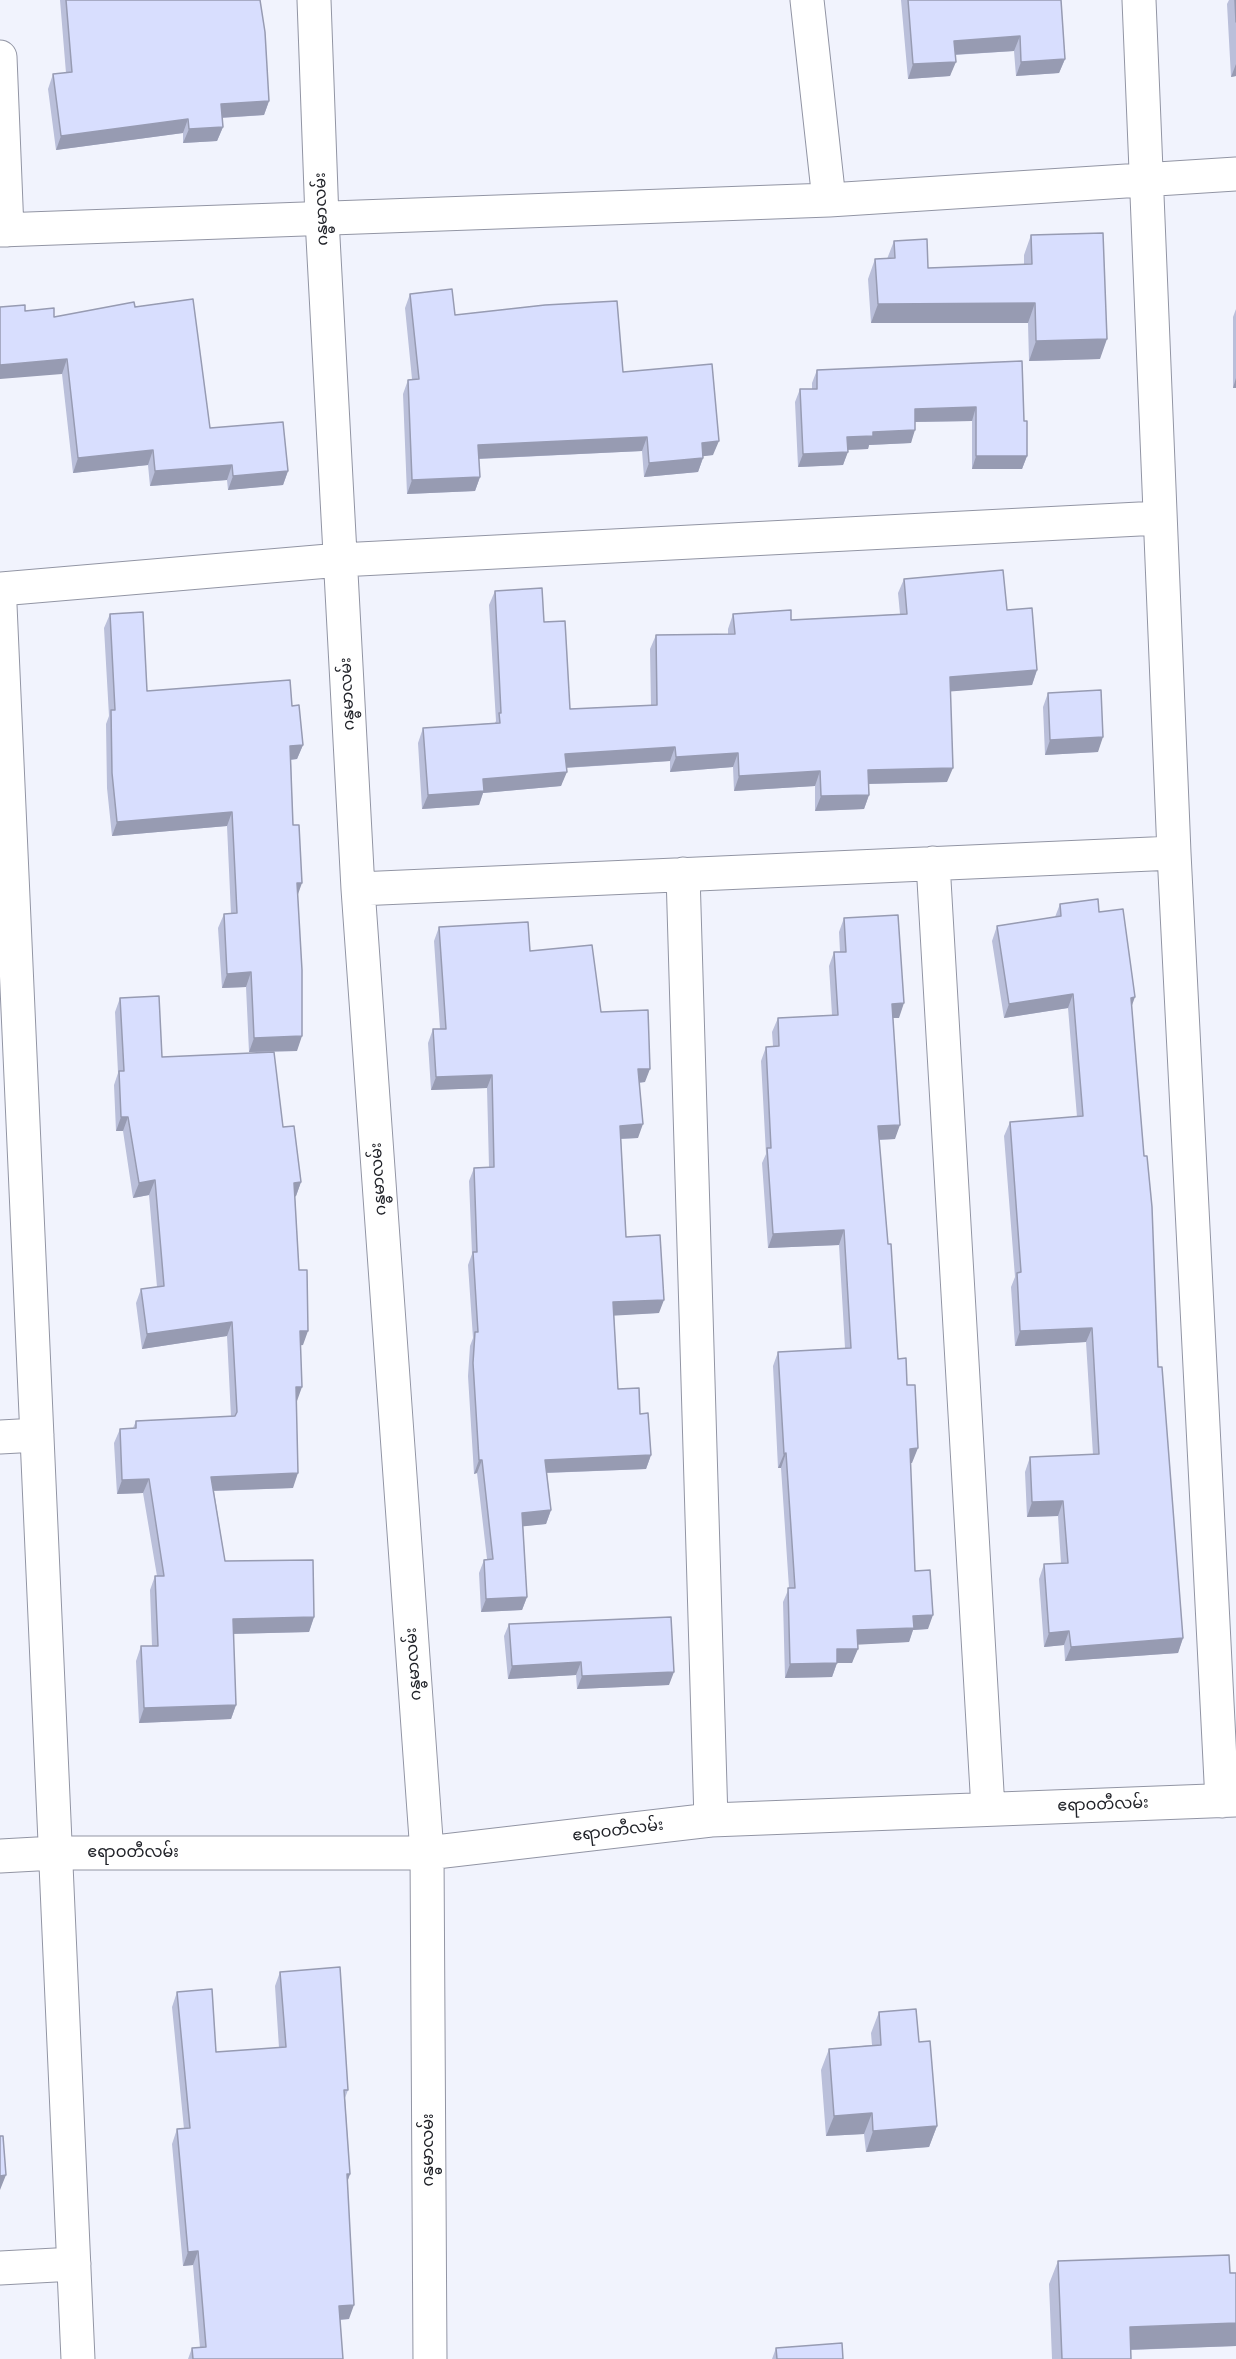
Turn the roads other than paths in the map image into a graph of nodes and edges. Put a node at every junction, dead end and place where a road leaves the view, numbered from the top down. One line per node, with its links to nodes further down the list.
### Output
1 (314, 0): 8 (street, ဂန္ဓမာလမ်း)
2 (807, 0): 7 (street)
3 (1139, 0): 6 (street)
4 (0, 57): 9 (street)
5 (1236, 174): 6 (street)
6 (1146, 180): 7 (street); 10 (street)
7 (829, 200): 8 (street)
8 (322, 219): 9 (street); 11 (street, ဂန္ဓမာလမ်း)
9 (3, 230)
10 (1160, 518): 11 (street); 14 (street)
11 (340, 560): 12 (street); 17 (street, ဂန္ဓမာလမ်း)
12 (0, 589)
13 (0, 605): 18 (street)
14 (1174, 853): 15 (street); 20 (street)
15 (933, 863): 16 (street); 21 (street)
16 (683, 874): 17 (street); 22 (street)
17 (358, 888): 24 (street, ဂန္ဓမာလမ်း)
18 (37, 1435): 19 (street); 23 (street)
19 (0, 1437)
20 (1229, 1800): 21 (street, ဧရာဝတီလမ်း)
21 (988, 1809): 22 (street, ဧရာဝတီလမ်း)
22 (711, 1820): 24 (street, ဧရာဝတီလမ်း)
23 (56, 1853): 24 (street, ဧရာဝတီလမ်း); 25 (street, ဧရာဝတီလမ်း); 26 (street)
24 (427, 1853): 29 (street, ဂန္ဓမာလမ်း)
25 (0, 1856)
26 (74, 2264): 27 (street); 28 (street)
27 (0, 2268)
28 (78, 2359)
29 (430, 2359)

